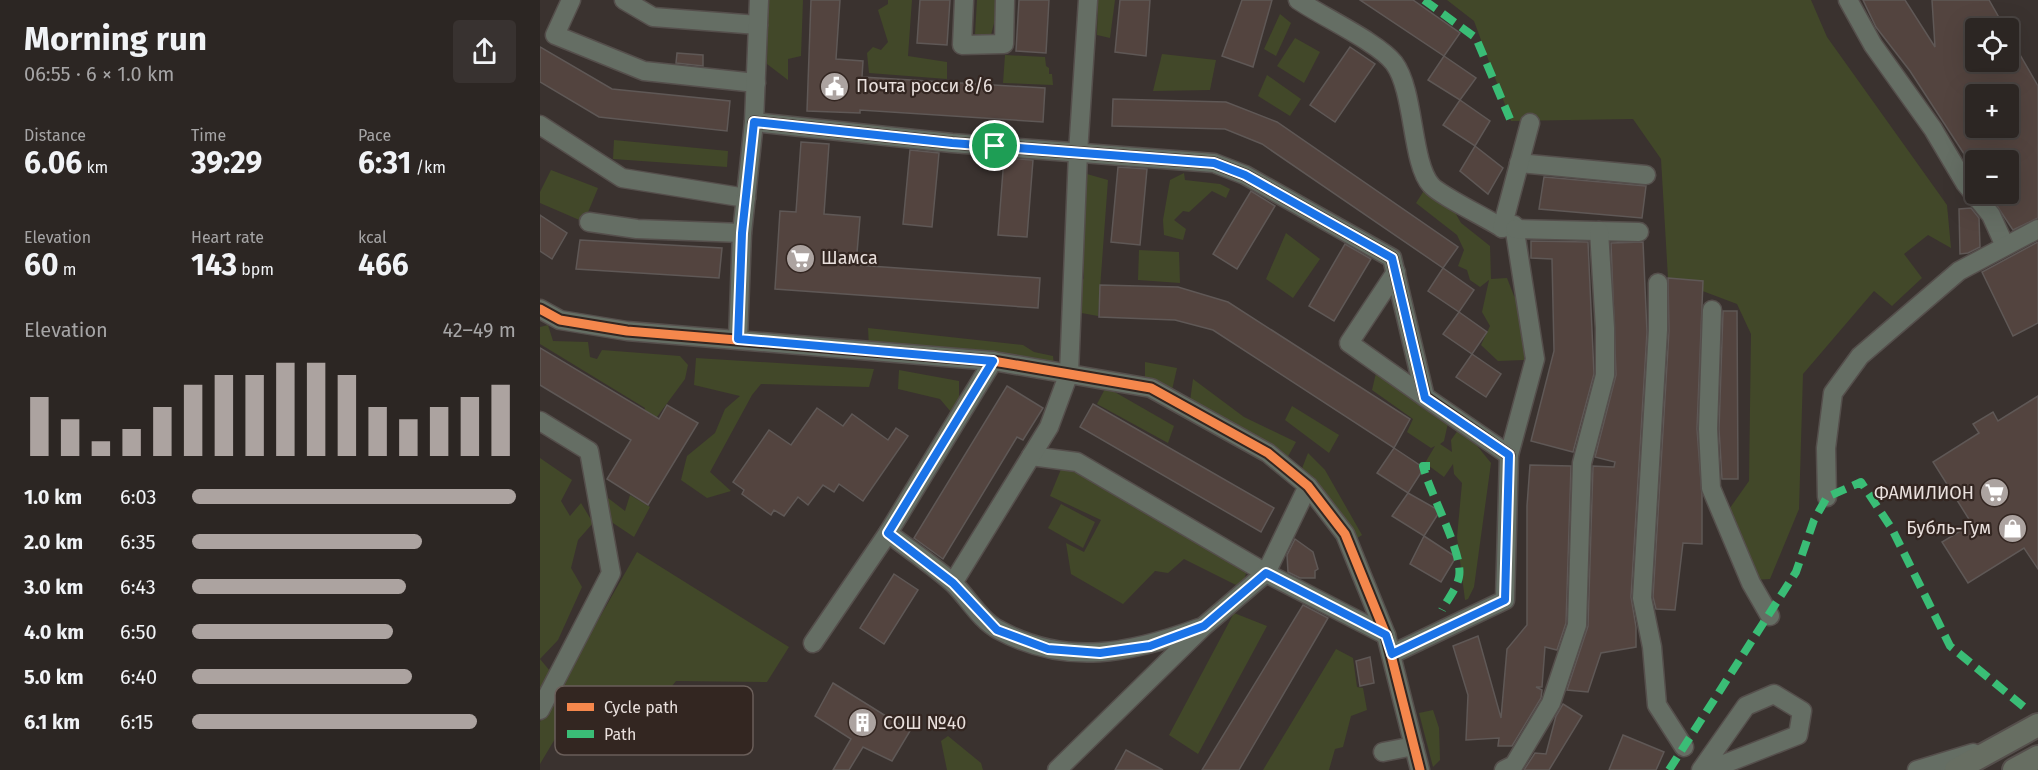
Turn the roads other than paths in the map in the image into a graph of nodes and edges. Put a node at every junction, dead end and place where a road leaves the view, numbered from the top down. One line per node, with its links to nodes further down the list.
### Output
1 (571, 0): 10 (street)
2 (624, 0): 9 (street)
3 (759, 0): 9 (street)
4 (964, 0): 5 (street)
5 (1005, 0)
6 (1088, 0): 14 (street)
7 (1298, 0): 19 (street)
8 (1848, 0): 24 (street)
9 (758, 25): 10 (street)
10 (756, 82): 11 (street)
11 (754, 122): 14 (street); 17 (street)
12 (1530, 123): 15 (street)
13 (540, 125): 17 (street)
14 (1078, 153): 25 (street); 31 (street)
15 (1519, 163): 16 (street); 19 (street)
16 (1646, 175)
17 (746, 198): 23 (street)
18 (589, 222): 23 (street)
19 (1509, 228): 21 (street); 34 (street)
20 (2038, 229): 24 (street)
21 (1599, 231): 22 (street); 55 (street)
22 (1639, 232)
23 (742, 233): 29 (street)
24 (2005, 246): 37 (street)
25 (1396, 272): 32 (street); 32 (street)
26 (1658, 283): 50 (street)
27 (540, 309): 29 (street)
28 (1712, 310): 41 (street)
29 (738, 339): 30 (street)
30 (993, 361): 31 (street); 38 (street)
31 (1069, 373): 35 (street); 36 (street)
32 (1425, 398): 34 (street)
33 (540, 421): 46 (street)
34 (1509, 455): 45 (street)
35 (1031, 456): 39 (street); 40 (street)
36 (1308, 486): 39 (street); 43 (street)
37 (1827, 497)
38 (888, 533): 40 (street); 44 (street)
39 (1266, 573): 42 (street); 43 (street)
40 (953, 583): 42 (street)
41 (1770, 616)
42 (1204, 626): 53 (street)
43 (1386, 635): 45 (street)
44 (813, 643)
45 (1392, 654): 49 (street)
46 (540, 710)
47 (2038, 725): 48 (main road)
48 (2001, 745): 58 (street); 59 (main road)
49 (1414, 746): 51 (street); 54 (street)
50 (1684, 747)
51 (1383, 752)
52 (2038, 757): 60 (main road)
53 (1061, 769)
54 (1420, 770)
55 (1504, 770)
56 (1701, 770): 57 (street)
57 (1709, 770)
58 (1917, 770)
59 (1956, 770)
60 (2014, 770)

